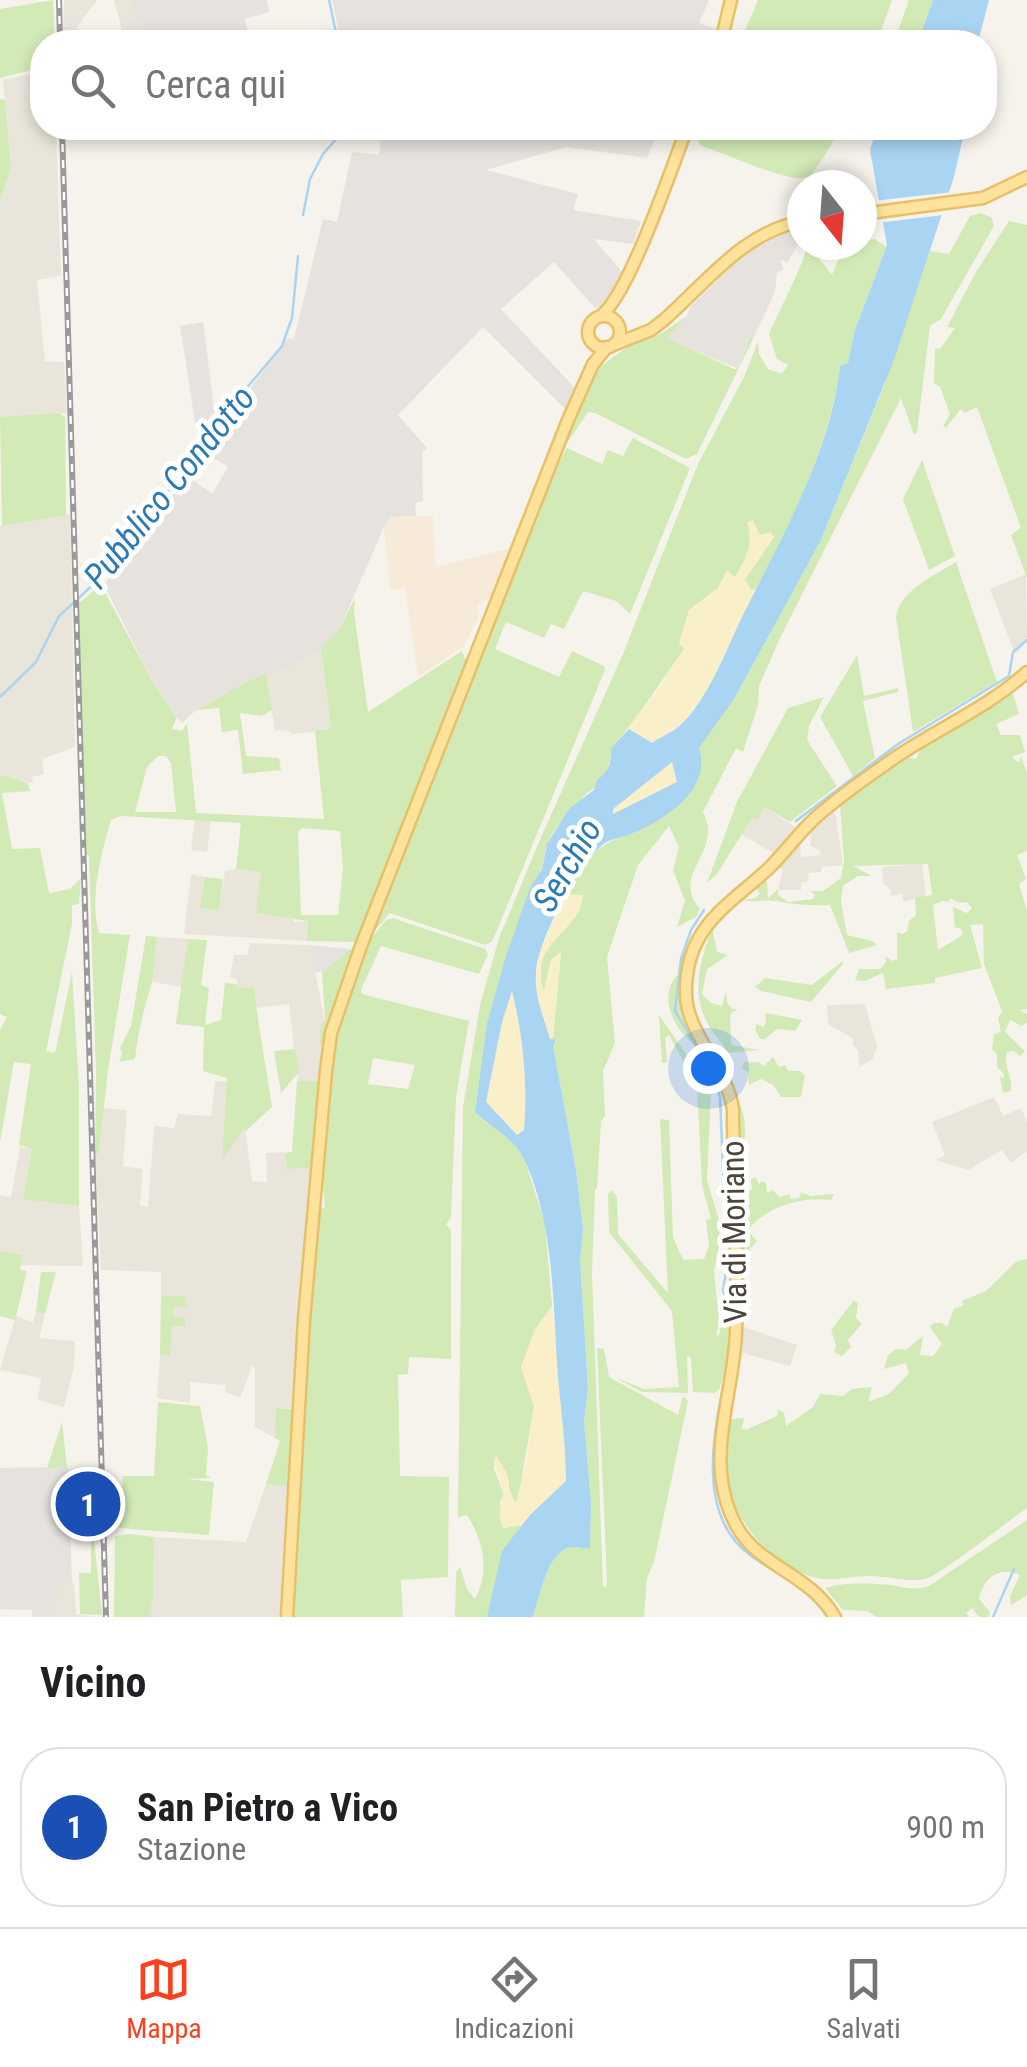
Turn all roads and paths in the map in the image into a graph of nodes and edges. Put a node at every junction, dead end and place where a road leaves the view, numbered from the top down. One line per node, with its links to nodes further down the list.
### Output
1 (731, 0): 2 (main road)
2 (724, 30)
3 (682, 140): 7 (main road)
4 (1025, 178): 5 (main road)
5 (877, 212)
6 (787, 225): 10 (main road)
7 (626, 277): 8 (main road); 9 (main road)
8 (598, 317): 9 (main road); 11 (main road)
9 (616, 322): 10 (main road); 12 (main road)
10 (656, 326): 12 (main road)
11 (590, 341): 12 (main road); 13 (main road)
12 (610, 346): 13 (main road)
13 (589, 371): 15 (main road)
14 (1027, 672): 16 (main road, Via di Moriano)
15 (287, 1617)
16 (835, 1617)

